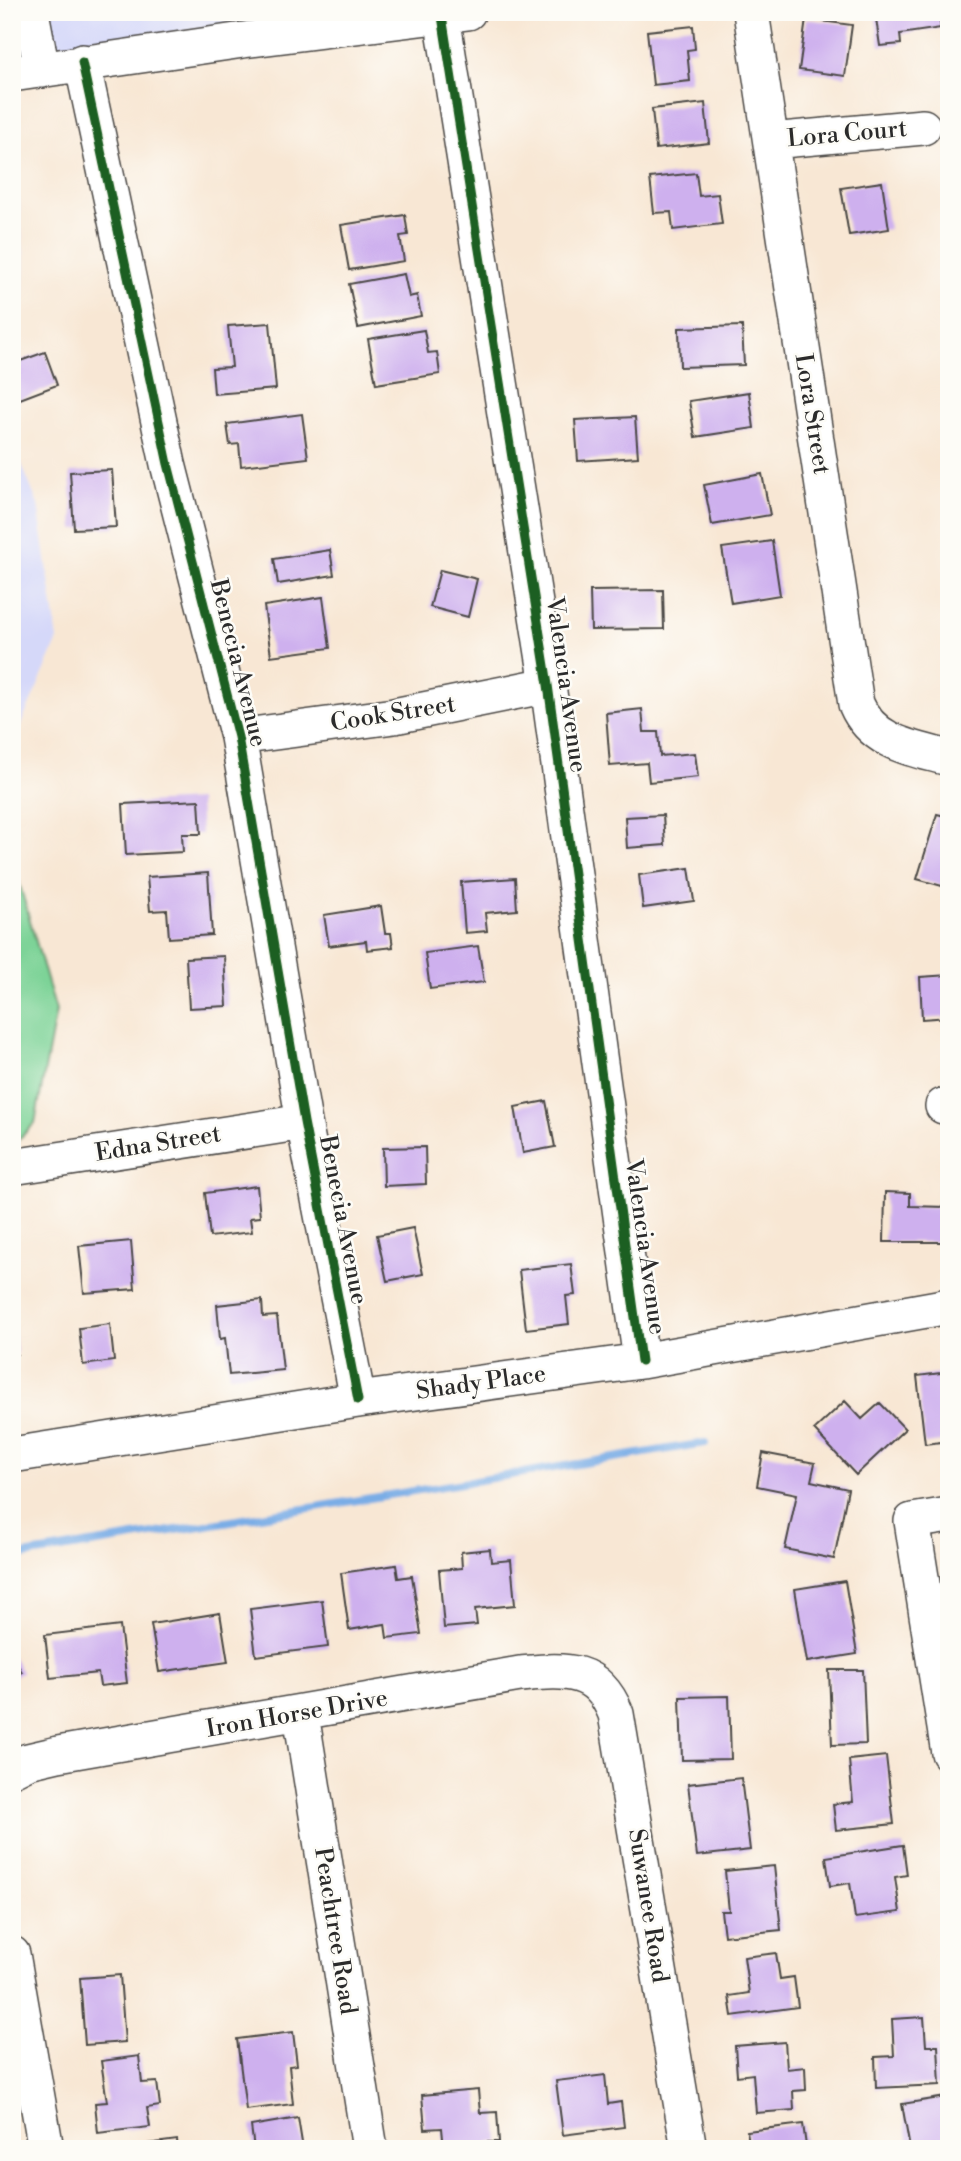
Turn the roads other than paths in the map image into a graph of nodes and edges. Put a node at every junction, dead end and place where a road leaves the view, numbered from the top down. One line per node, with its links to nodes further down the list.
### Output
1 (31, 12): 5 (street)
2 (751, 12): 7 (street, Lora Street)
3 (455, 14): 4 (street); 8 (street, Valencia Avenue)
4 (82, 62): 5 (street); 9 (street, Benecia Avenue)
5 (27, 72)
6 (923, 127): 7 (street, Lora Court)
7 (771, 141): 10 (street, Lora Street)
8 (548, 685): 9 (street, Cook Street); 14 (street, Valencia Avenue)
9 (237, 737): 11 (street, Benecia Avenue)
10 (949, 758)
11 (304, 1122): 12 (street, Edna Street); 15 (street, Benecia Avenue)
12 (12, 1167)
13 (949, 1306): 14 (street, Shady Place)
14 (641, 1360): 15 (street, Shady Place)
15 (358, 1400): 16 (street, Shady Place)
16 (12, 1455)
17 (949, 1515): 20 (street)
18 (583, 1676): 19 (street, Iron Horse Drive); 25 (street, Suwanee Road)
19 (301, 1714): 21 (street, Iron Horse Drive); 24 (street, Peachtree Road)
20 (949, 1753)
21 (12, 1769)
22 (12, 1954): 23 (street)
23 (46, 2149)
24 (370, 2149)
25 (689, 2149)

